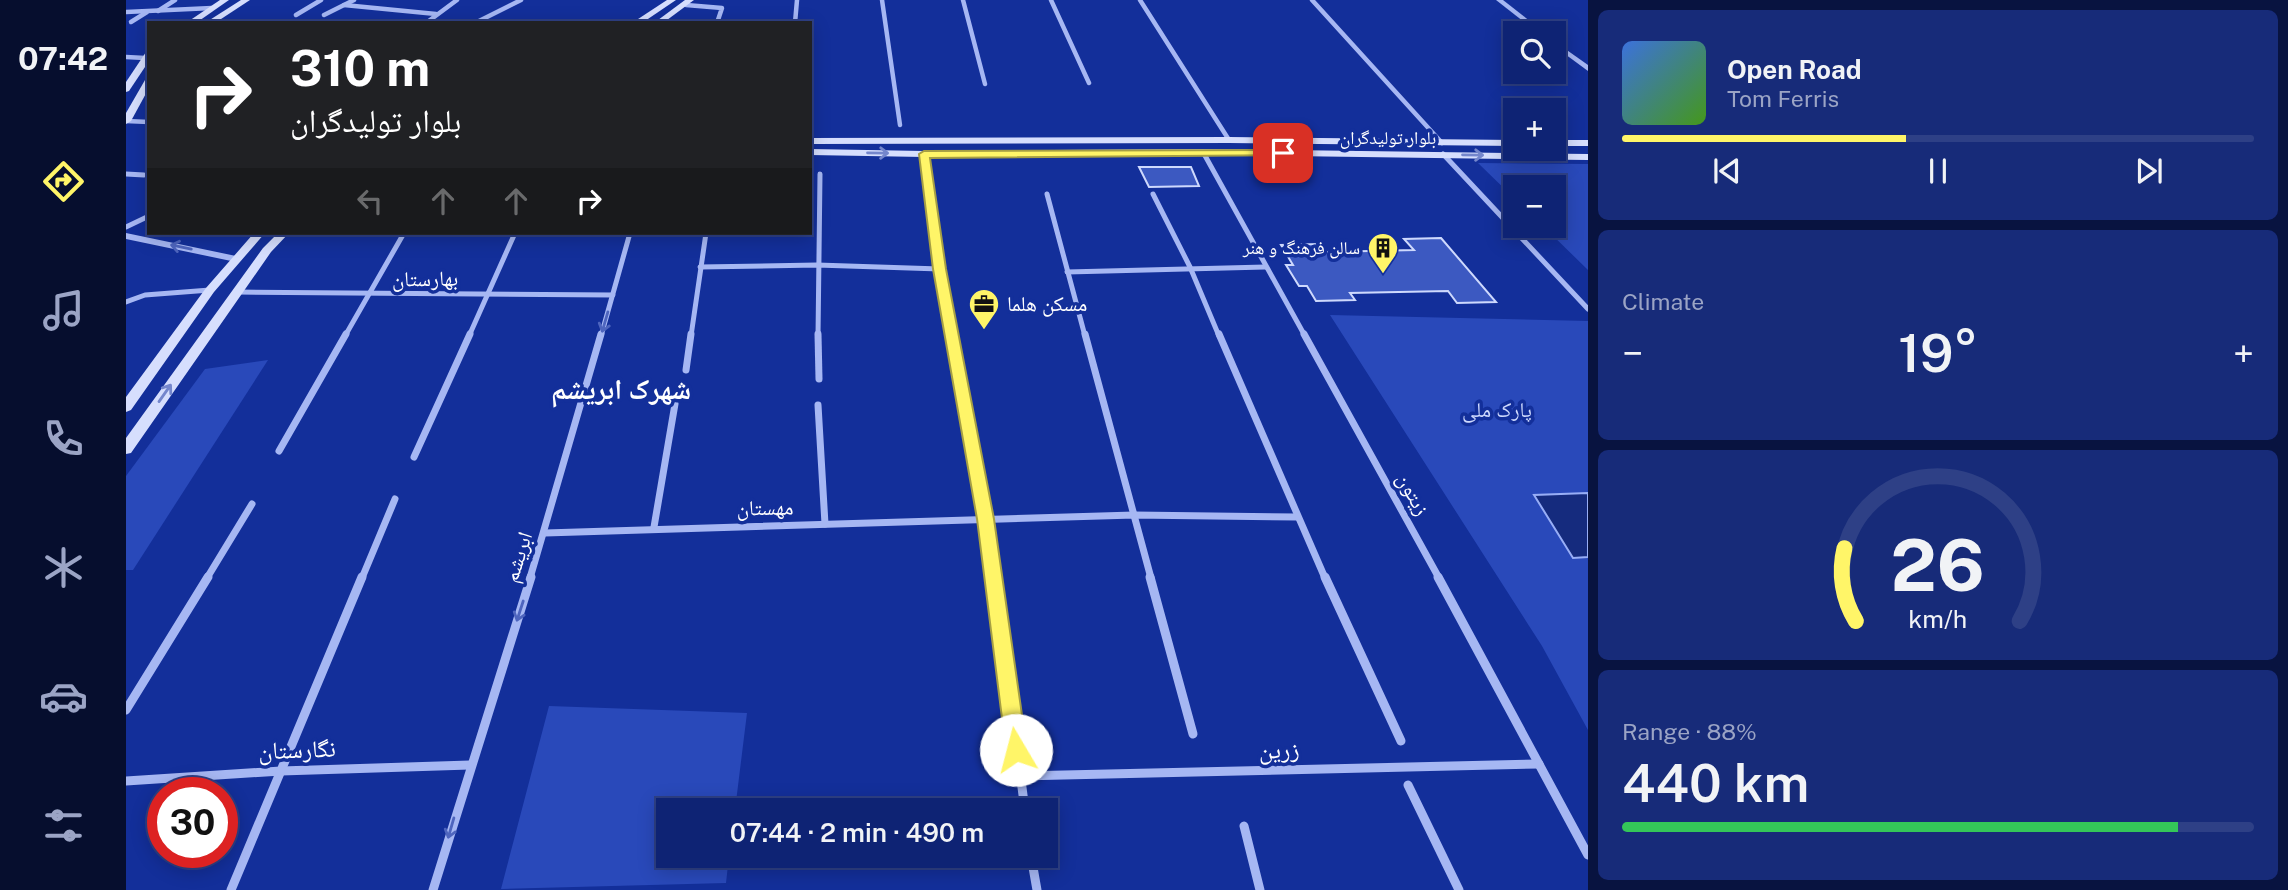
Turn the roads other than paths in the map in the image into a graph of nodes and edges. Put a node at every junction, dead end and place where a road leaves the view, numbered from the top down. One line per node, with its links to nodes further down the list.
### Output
1 (175, 0): 21 (street)
2 (225, 0): 18 (main road)
3 (246, 0): 26 (main road)
4 (321, 0): 23 (street)
5 (354, 0): 17 (street)
6 (457, 0): 22 (street)
7 (521, 0): 28 (street)
8 (672, 0): 29 (main road)
9 (797, 0): 32 (street)
10 (882, 0): 45 (street)
11 (963, 0): 41 (street)
12 (1051, 0): 39 (street)
13 (1140, 0): 46 (street)
14 (1312, 0): 51 (street)
15 (1499, 0): 33 (street)
16 (688, 2): 30 (main road); 31 (street)
17 (344, 5): 22 (street); 24 (street)
18 (212, 8): 21 (street); 25 (main road)
19 (126, 12): 20 (street)
20 (147, 12): 21 (street); 34 (street)
21 (157, 12)
22 (436, 14): 27 (street)
23 (296, 15)
24 (324, 15)
25 (193, 21)
26 (212, 21)
27 (428, 21)
28 (479, 21)
29 (639, 21)
30 (661, 21)
31 (718, 21)
32 (795, 21)
33 (1526, 21)
34 (131, 22)
35 (1566, 52): 38 (street)
36 (147, 56): 37 (street); 42 (main road)
37 (126, 57)
38 (1588, 69)
39 (1089, 83)
40 (147, 84): 43 (main road)
41 (985, 84)
42 (126, 89)
43 (126, 121): 44 (street)
44 (147, 121)
45 (900, 125)
46 (1229, 140): 47 (main road, بلوار تولیدگران); 51 (main road, بلوار تولیدگران)
47 (812, 141)
48 (1566, 143): 50 (main road)
49 (1503, 144): 51 (main road, بلوار تولیدگران)
50 (1588, 144)
51 (1443, 149): 53 (main road, بلوار تولیدگران); 55 (main road, بلوار تولیدگران, one-way to 55); 82 (street)
52 (812, 152): 54 (main road, بلوار تولیدگران, one-way to 54)
53 (1203, 152): 54 (main road, بلوار تولیدگران); 73 (street, زیتون)
54 (924, 154): 74 (street)
55 (1588, 157)
56 (126, 174): 58 (street)
57 (820, 174): 70 (street)
58 (144, 175)
59 (1047, 194): 75 (street)
60 (1153, 194): 72 (street)
61 (147, 218): 62 (street)
62 (126, 234): 69 (street, one-way to 62)
63 (258, 235): 69 (main road)
64 (282, 235): 77 (main road)
65 (403, 235): 79 (street)
66 (514, 235): 78 (street)
67 (629, 235): 80 (street, ابریشم)
68 (706, 235): 71 (street)
69 (236, 259): 76 (main road)
70 (817, 265): 71 (street); 74 (street); 84 (street)
71 (701, 267): 83 (street)
72 (1190, 267): 73 (street); 75 (street); 94 (street)
73 (1265, 267): 102 (street, زیتون)
74 (940, 269): 95 (street)
75 (1067, 272): 93 (street)
76 (210, 290): 81 (street); 87 (main road)
77 (237, 292): 79 (street, بهارستان); 88 (main road, one-way to 77)
78 (487, 294): 79 (street, بهارستان); 80 (street, بهارستان); 90 (street)
79 (370, 295): 89 (street)
80 (612, 295): 98 (street, ابریشم, one-way to 98)
81 (126, 302)
82 (1588, 309)
83 (686, 370)
84 (819, 379)
85 (675, 404): 97 (street)
86 (818, 404): 96 (street)
87 (126, 407)
88 (126, 449)
89 (279, 451)
90 (414, 457)
91 (395, 499): 104 (street)
92 (252, 504): 99 (street)
93 (1134, 515): 94 (street, مهستان); 95 (street, مهستان); 100 (street)
94 (1297, 517): 101 (street)
95 (986, 519): 96 (street, مهستان); 105 (street)
96 (825, 524): 97 (street, مهستان)
97 (654, 527): 98 (street, مهستان)
98 (545, 533): 103 (street, ابریشم, one-way to 103)
99 (126, 710)
100 (1193, 734)
101 (1401, 741)
102 (1539, 764): 105 (street, زرین); 110 (street, زیتون)
103 (470, 765): 104 (street, نگارستان); 113 (street, ابریشم, one-way to 113)
104 (281, 771): 106 (street, نگارستان); 112 (street)
105 (1020, 776): 108 (street)
106 (126, 781)
107 (1408, 785): 116 (street)
108 (1023, 798)
109 (1244, 826): 115 (street)
110 (1588, 855)
111 (1033, 868): 114 (street)
112 (231, 890)
113 (433, 890)
114 (1037, 890)
115 (1260, 890)
116 (1459, 890)

